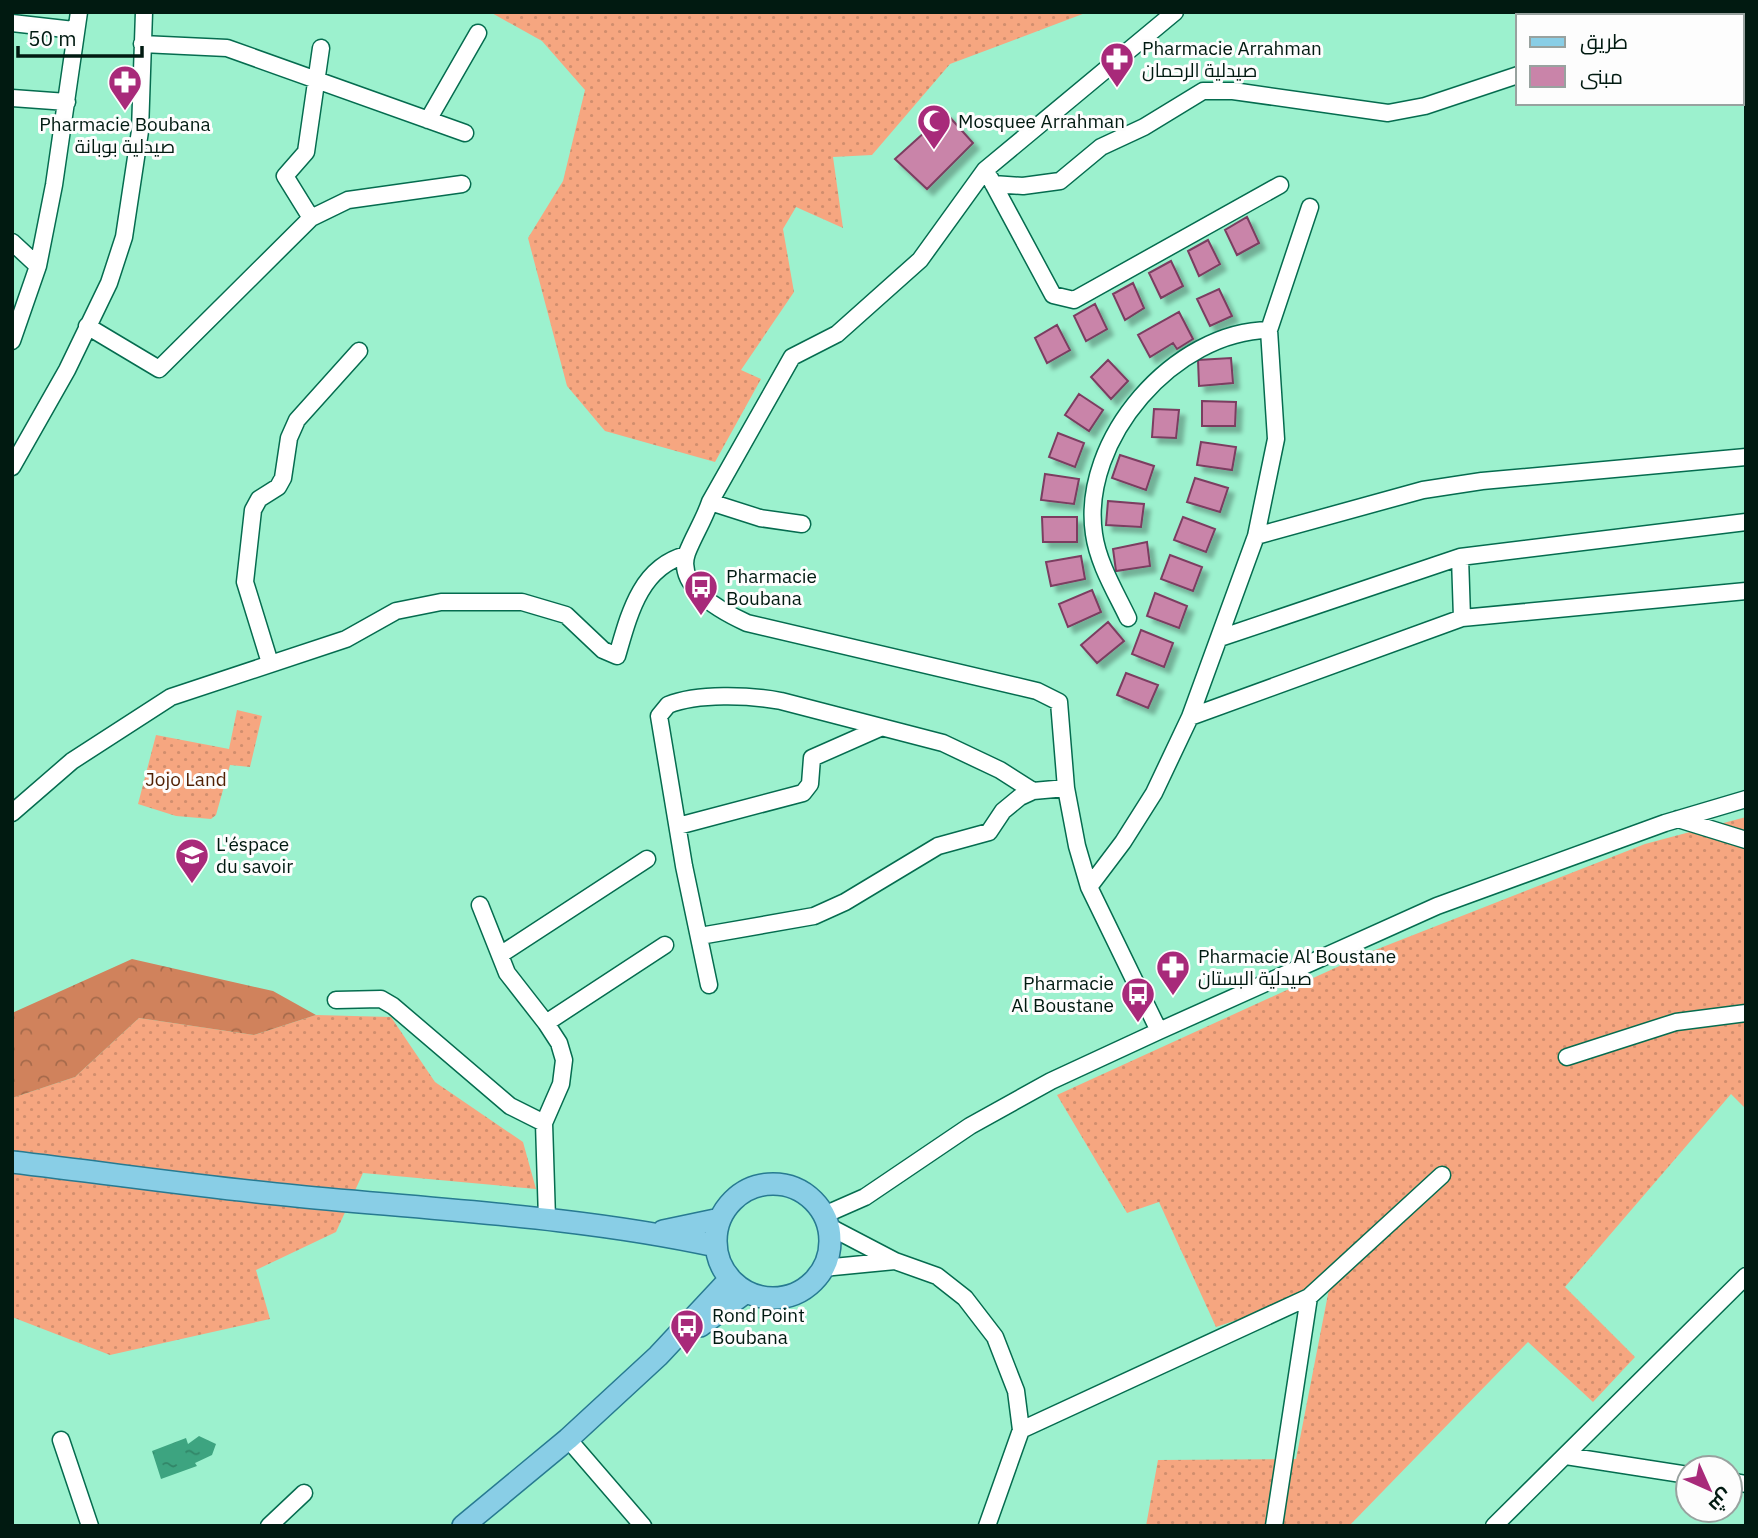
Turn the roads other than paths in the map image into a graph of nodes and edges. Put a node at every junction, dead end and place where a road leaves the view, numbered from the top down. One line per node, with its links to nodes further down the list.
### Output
1 (79, 12): 5 (street)
2 (144, 12): 7 (street)
3 (1175, 12): 15 (street)
4 (12, 23): 5 (street)
5 (74, 30): 12 (street)
6 (478, 33): 13 (street)
7 (142, 44): 10 (street); 22 (street)
8 (321, 48): 10 (street)
9 (1516, 76): 15 (street)
10 (315, 79): 13 (street); 19 (street)
11 (12, 98): 12 (street)
12 (67, 102): 21 (street)
13 (428, 120): 14 (street)
14 (465, 133)
15 (989, 177): 17 (street); 28 (street)
16 (461, 184): 19 (street)
17 (1280, 185)
18 (1310, 207): 23 (street)
19 (311, 218): 22 (street)
20 (12, 242): 21 (street)
21 (38, 266): 24 (street)
22 (87, 326): 27 (street)
23 (1269, 330): 31 (street); 35 (street)
24 (12, 339)
25 (359, 351): 38 (street)
26 (1746, 457): 31 (street)
27 (12, 467)
28 (710, 502): 30 (street); 32 (street)
29 (1746, 522): 33 (street)
30 (802, 524)
31 (1256, 536): 37 (street)
32 (686, 555): 38 (street); 41 (street)
33 (1460, 557): 36 (street); 37 (street)
34 (1746, 591): 36 (street)
35 (1128, 618)
36 (1462, 618): 39 (street)
37 (1220, 638): 39 (street)
38 (270, 663): 44 (street)
39 (1190, 717): 49 (street)
40 (880, 728): 42 (street); 46 (street); 46 (street)
41 (1066, 788): 42 (street); 49 (street)
42 (1033, 791): 51 (street)
43 (1746, 799): 45 (street)
44 (12, 813)
45 (1678, 819): 47 (street); 58 (street)
46 (678, 826): 51 (street)
47 (1746, 840)
48 (647, 859): 53 (street)
49 (1088, 887): 58 (street)
50 (480, 905): 53 (street)
51 (701, 936): 54 (street)
52 (665, 945): 57 (street)
53 (500, 955): 57 (street)
54 (709, 985)
55 (336, 1000): 60 (street)
56 (1746, 1013): 59 (street)
57 (546, 1023): 60 (street)
58 (1159, 1031): 65 (street)
59 (1567, 1057)
60 (544, 1123): 63 (street)
61 (12, 1162): 63 (main road)
62 (1442, 1175): 72 (street)
63 (547, 1219): 66 (main road)
64 (720, 1219): 65 (main road); 66 (main road); 67 (main road)
65 (826, 1221): 68 (street); 69 (main road)
66 (654, 1232): 67 (main road)
67 (716, 1246): 71 (main road)
68 (895, 1261): 69 (street); 73 (street)
69 (824, 1268): 71 (main road)
70 (1746, 1276): 76 (street)
71 (738, 1286): 74 (main road)
72 (1309, 1297): 73 (street); 84 (street)
73 (1021, 1430): 83 (street)
74 (568, 1439): 81 (main road); 82 (street)
75 (61, 1440): 79 (street)
76 (1566, 1456): 77 (street); 85 (street)
77 (1674, 1473)
78 (304, 1493): 80 (street)
79 (90, 1526)
80 (269, 1526)
81 (463, 1526)
82 (643, 1526)
83 (987, 1526)
84 (1274, 1526)
85 (1494, 1526)

